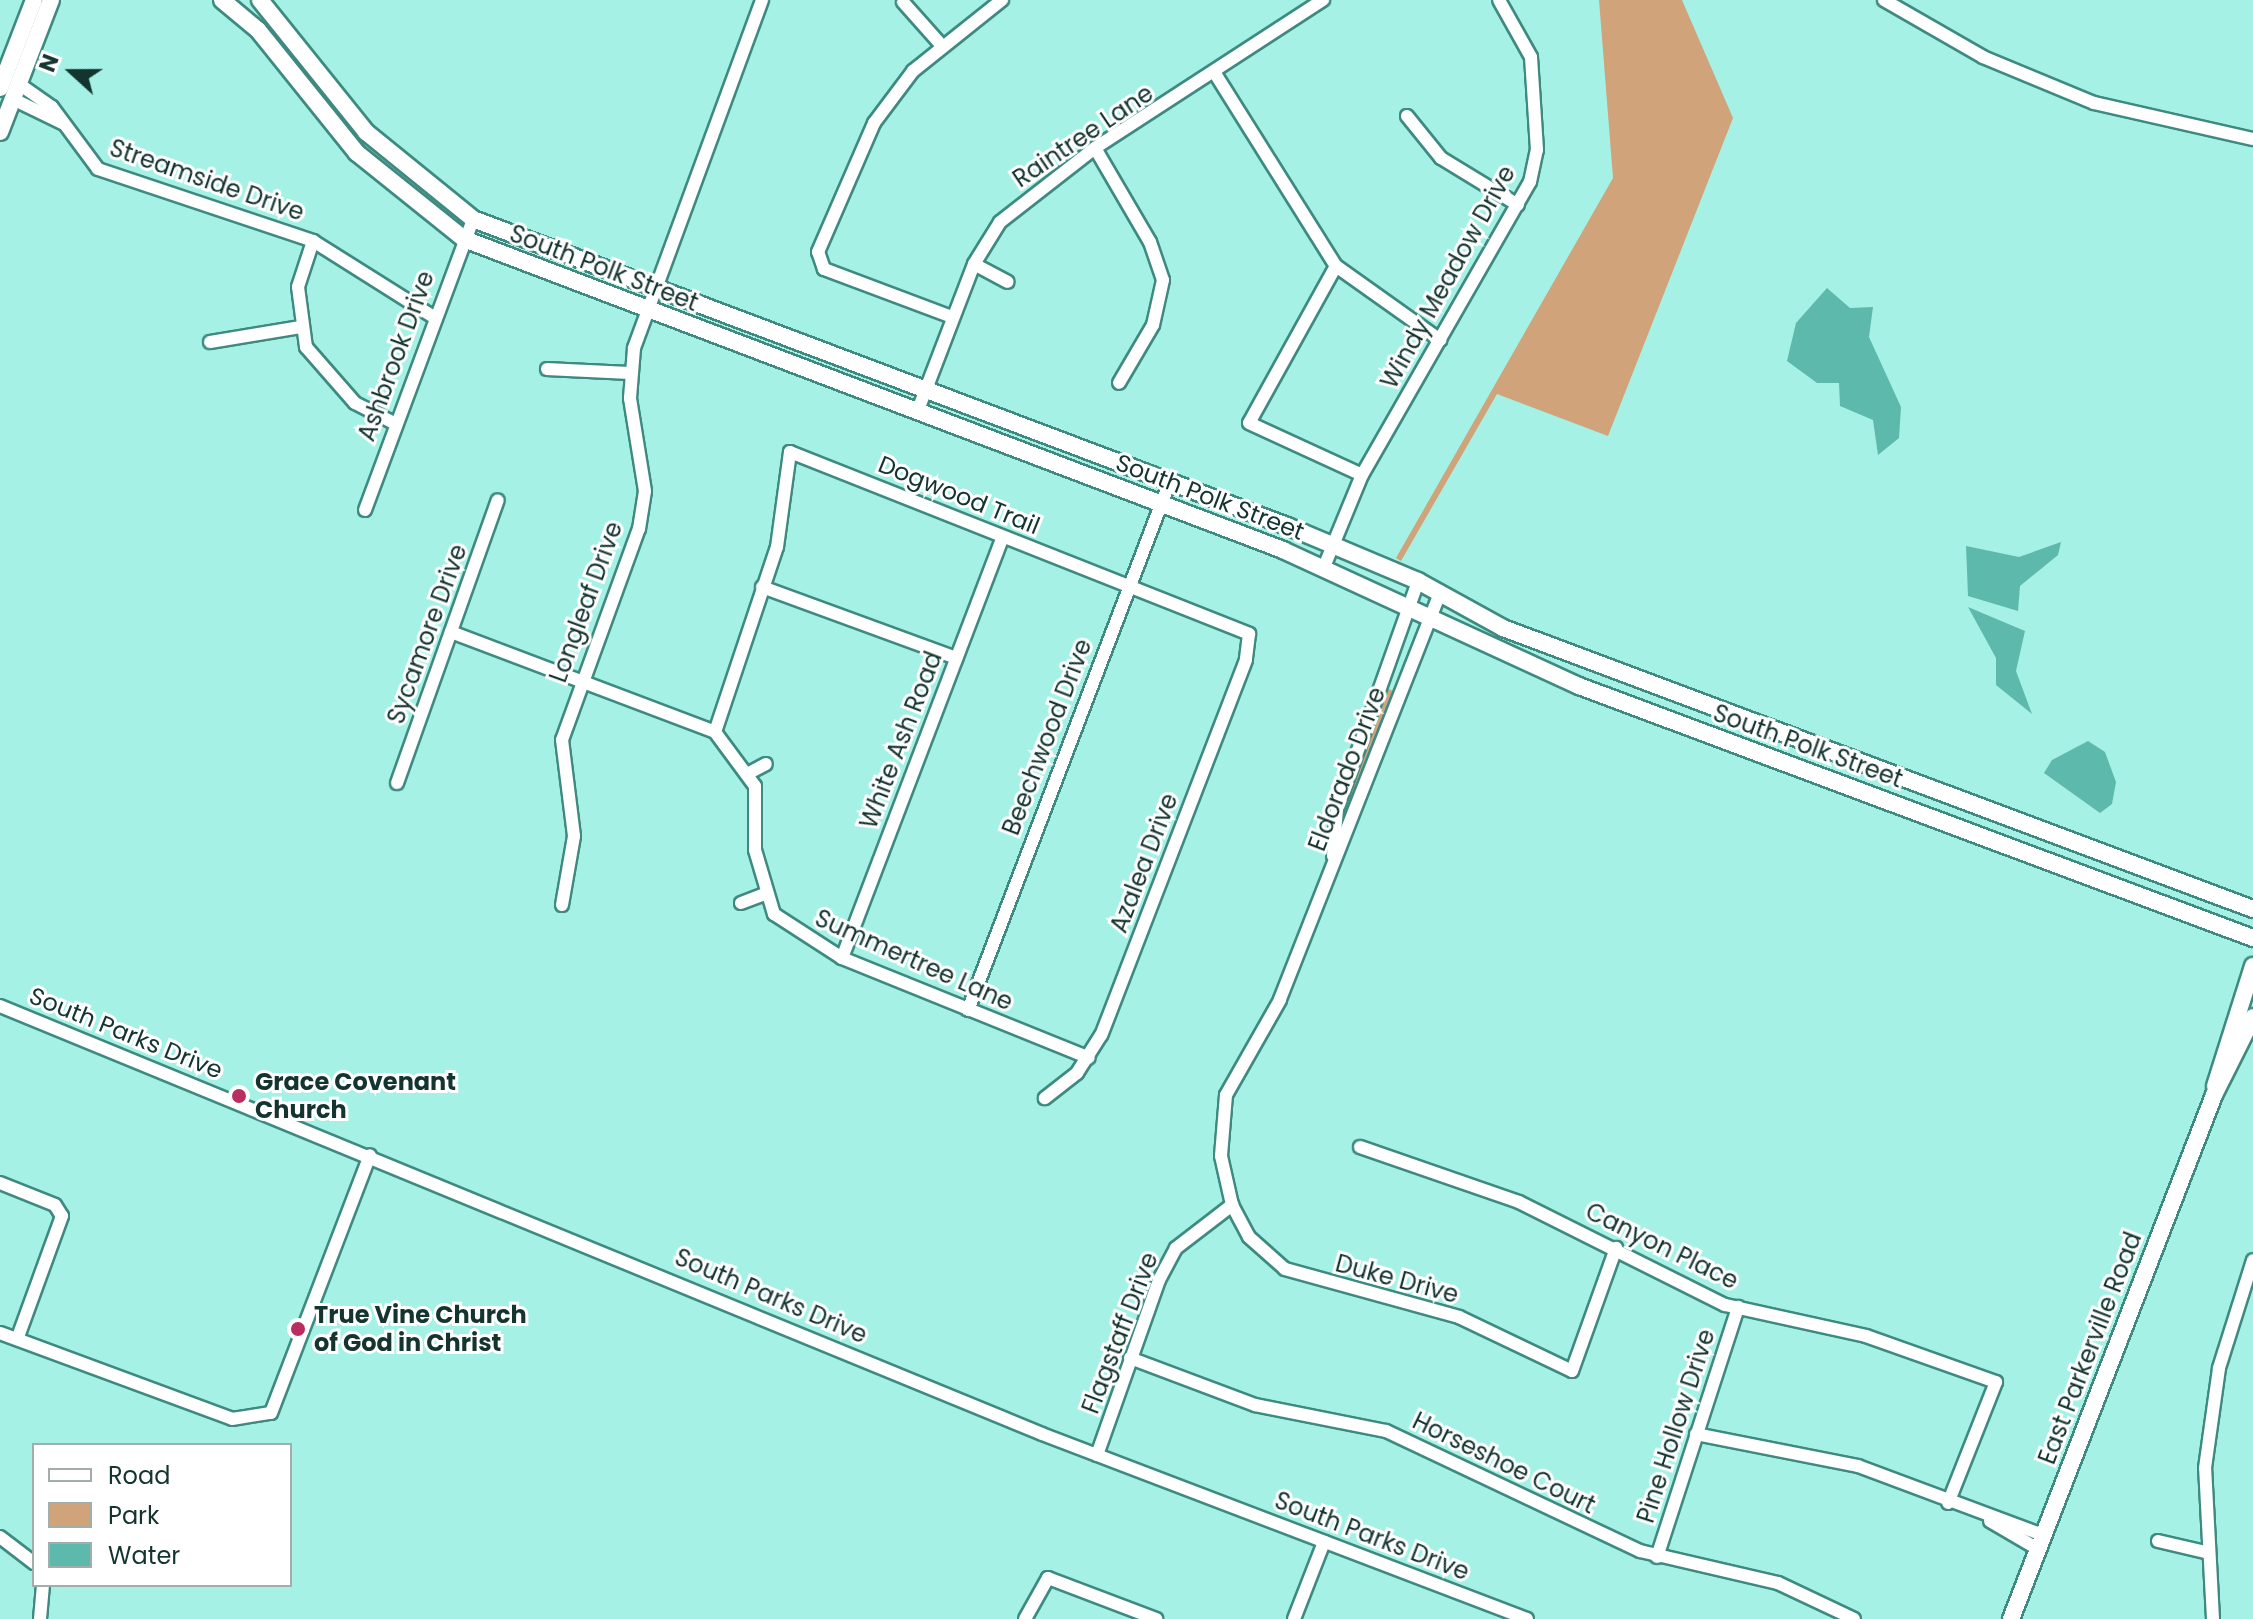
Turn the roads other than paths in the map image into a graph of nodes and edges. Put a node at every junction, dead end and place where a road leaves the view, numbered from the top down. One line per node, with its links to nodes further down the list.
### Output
1 (34, 0): 13 (main road)
2 (51, 0): 13 (main road)
3 (222, 0): 20 (main road, South Polk Street)
4 (260, 0): 19 (main road, South Polk Street)
5 (762, 0): 25 (street, Longleaf Drive)
6 (1002, 0): 11 (street)
7 (1323, 0): 12 (street, Raintree Lane)
8 (1499, 0): 18 (street, Windy Meadow Drive)
9 (1884, 0): 16 (street)
10 (903, 2): 11 (street)
11 (942, 46): 28 (street)
12 (1216, 75): 17 (street, Raintree Lane); 23 (street)
13 (10, 90): 15 (main road); 21 (street, Streamside Drive)
14 (1407, 116): 18 (street)
15 (0, 132)
16 (2253, 139)
17 (1095, 148): 22 (street, Raintree Lane); 34 (street)
18 (1518, 205): 30 (street, Windy Meadow Drive)
19 (473, 219): 20 (street, Ashbrook Drive); 25 (main road, South Polk Street)
20 (464, 239): 26 (main road, South Polk Street); 27 (street, Ashbrook Drive)
21 (313, 241): 27 (street, Streamside Drive); 29 (street)
22 (974, 264): 24 (street); 28 (street, Raintree Lane)
23 (1336, 266): 30 (street); 38 (street)
24 (1008, 282)
25 (650, 290): 26 (street, Longleaf Drive); 35 (main road, South Polk Street)
26 (644, 309): 33 (street, Longleaf Drive); 36 (main road, South Polk Street)
27 (432, 316): 37 (street, Ashbrook Drive)
28 (952, 317): 35 (street, Raintree Lane)
29 (301, 327): 31 (street); 37 (street)
30 (1440, 340): 38 (street, Windy Meadow Drive)
31 (210, 342)
32 (547, 369): 33 (street)
33 (629, 373): 56 (street, Longleaf Drive)
34 (1119, 383)
35 (925, 389): 36 (street, Raintree Lane); 39 (main road, South Polk Street)
36 (918, 410): 41 (main road, South Polk Street)
37 (394, 423): 42 (street, Ashbrook Drive)
38 (1362, 475): 44 (street, Windy Meadow Drive)
39 (1170, 481): 41 (street, Beechwood Drive); 44 (main road, South Polk Street)
40 (498, 500): 53 (street, Sycamore Drive)
41 (1162, 504): 45 (main road, South Polk Street); 47 (street, Beechwood Drive)
42 (365, 510)
43 (1002, 538): 47 (street, Dogwood Trail); 48 (street, Dogwood Trail); 54 (street, White Ash Road)
44 (1334, 546): 45 (street, Windy Meadow Drive); 46 (main road, South Polk Street)
45 (1324, 567): 50 (main road, South Polk Street)
46 (1418, 581): 49 (main road, South Polk Street); 50 (street, Eldorado Drive)
47 (1128, 586): 52 (street, Dogwood Trail); 71 (street, Beechwood Drive)
48 (762, 587): 54 (street); 58 (street)
49 (1440, 593): 51 (street, Eldorado Drive); 66 (main road, South Polk Street)
50 (1407, 606): 51 (main road, South Polk Street); 55 (street, Eldorado Drive)
51 (1430, 617): 57 (street, Eldorado Drive); 67 (main road, South Polk Street)
52 (1239, 630): 73 (street, Azalea Drive)
53 (451, 632): 56 (street); 61 (street, Sycamore Drive)
54 (956, 658): 68 (street, White Ash Road)
55 (1383, 676): 57 (street, Eldorado Drive); 62 (street, Eldorado Drive)
56 (579, 681): 58 (street); 65 (street, Longleaf Drive)
57 (1404, 684): 62 (street, Eldorado Drive)
58 (715, 732): 60 (street)
59 (766, 764): 60 (street)
60 (749, 773): 63 (street, Summertree Lane)
61 (397, 783)
62 (1331, 870): 79 (street, Eldorado Drive)
63 (764, 894): 64 (street); 68 (street, Summertree Lane)
64 (741, 903)
65 (562, 905)
66 (2253, 909)
67 (2253, 938)
68 (842, 958): 71 (street, Summertree Lane)
69 (2253, 966): 74 (main road, East Parkerville Road)
70 (0, 1006): 77 (street, South Parks Drive)
71 (968, 1010): 73 (street, Summertree Lane)
72 (2253, 1017): 74 (main road, East Parkerville Road)
73 (1089, 1058): 75 (street, Azalea Drive)
74 (2214, 1095): 92 (main road, East Parkerville Road)
75 (1045, 1098)
76 (1360, 1147): 80 (street, Canyon Place)
77 (370, 1155): 84 (street); 87 (street, South Parks Drive)
78 (0, 1183): 84 (street)
79 (1232, 1205): 80 (street, Duke Drive); 85 (street, Flagstaff Drive)
80 (1616, 1248): 82 (street, Canyon Place)
81 (2253, 1260): 93 (street)
82 (1738, 1307): 86 (street, Pine Hollow Drive); 88 (street, Canyon Place)
83 (0, 1333): 84 (street)
84 (18, 1337)
85 (1130, 1358): 87 (street, Flagstaff Drive); 94 (street, Horseshoe Court)
86 (1696, 1434): 88 (street); 94 (street, Pine Hollow Drive)
87 (1097, 1455): 91 (street, South Parks Drive)
88 (1948, 1503): 92 (street)
89 (0, 1537): 95 (street)
90 (2158, 1541): 93 (street)
91 (1324, 1542): 100 (street); 101 (street, South Parks Drive)
92 (2041, 1542): 103 (main road, East Parkerville Road)
93 (2205, 1552): 104 (street)
94 (1657, 1557): 102 (street, Horseshoe Court)
95 (32, 1561)
96 (43, 1587): 97 (street)
97 (40, 1619)
98 (1025, 1619): 99 (street)
99 (1156, 1619)
100 (1294, 1619)
101 (1527, 1619)
102 (1854, 1619)
103 (2011, 1619)
104 (2213, 1619)

